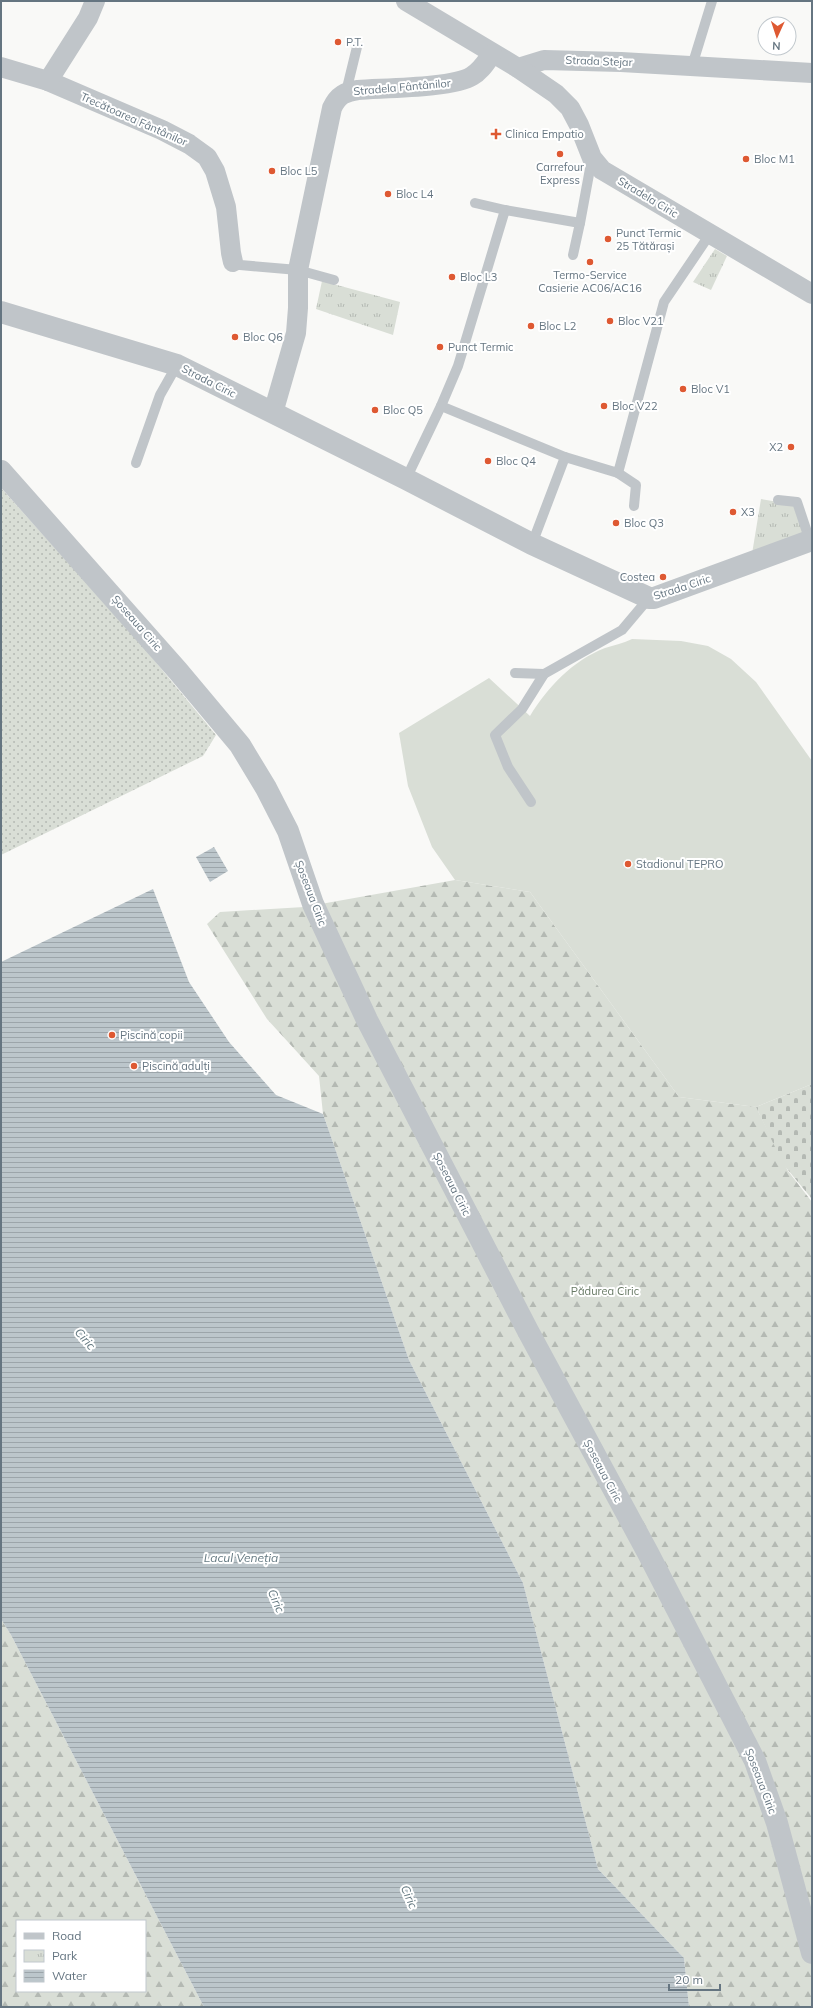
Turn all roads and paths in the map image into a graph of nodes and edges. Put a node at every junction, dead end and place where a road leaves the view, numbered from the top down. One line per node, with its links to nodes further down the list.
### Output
1 (95, 1): 10 (street)
2 (406, 1): 5 (street)
3 (712, 1): 6 (lane)
4 (357, 47): 11 (lane)
5 (492, 54): 8 (street); 11 (street, Stradela Fântânilor)
6 (692, 66): 8 (street, Strada Stejar); 9 (street, Strada Stejar)
7 (1, 67): 10 (street, Trecătoarea Fântânilor)
8 (518, 68): 12 (street, Stradela Ciric)
9 (812, 73)
10 (48, 81): 18 (street, Trecătoarea Fântânilor)
11 (346, 92): 19 (street, Stradela Fântânilor)
12 (592, 158): 15 (lane); 16 (street, Stradela Ciric)
13 (475, 203): 14 (lane)
14 (505, 210): 15 (lane); 24 (lane)
15 (580, 223): 17 (lane)
16 (710, 234): 21 (street, Stradela Ciric); 29 (lane)
17 (573, 254)
18 (233, 262): 19 (lane)
19 (298, 270): 20 (lane); 25 (street, Stradela Fântânilor)
20 (334, 280)
21 (812, 294)
22 (1, 312): 23 (street, Strada Ciric)
23 (177, 365): 25 (street, Strada Ciric); 27 (lane)
24 (441, 406): 26 (lane); 30 (lane)
25 (273, 413): 30 (street, Strada Ciric)
26 (565, 457): 29 (lane); 34 (lane)
27 (136, 464)
28 (1, 471): 39 (street, Șoseaua Ciric)
29 (618, 473): 32 (lane)
30 (406, 479): 34 (street, Strada Ciric)
31 (778, 500): 33 (lane)
32 (634, 506)
33 (811, 540): 35 (street, Strada Ciric)
34 (532, 544): 35 (street, Strada Ciric)
35 (649, 598): 37 (lane)
36 (515, 673): 37 (lane)
37 (544, 674): 38 (lane)
38 (531, 802)
39 (812, 1954)

